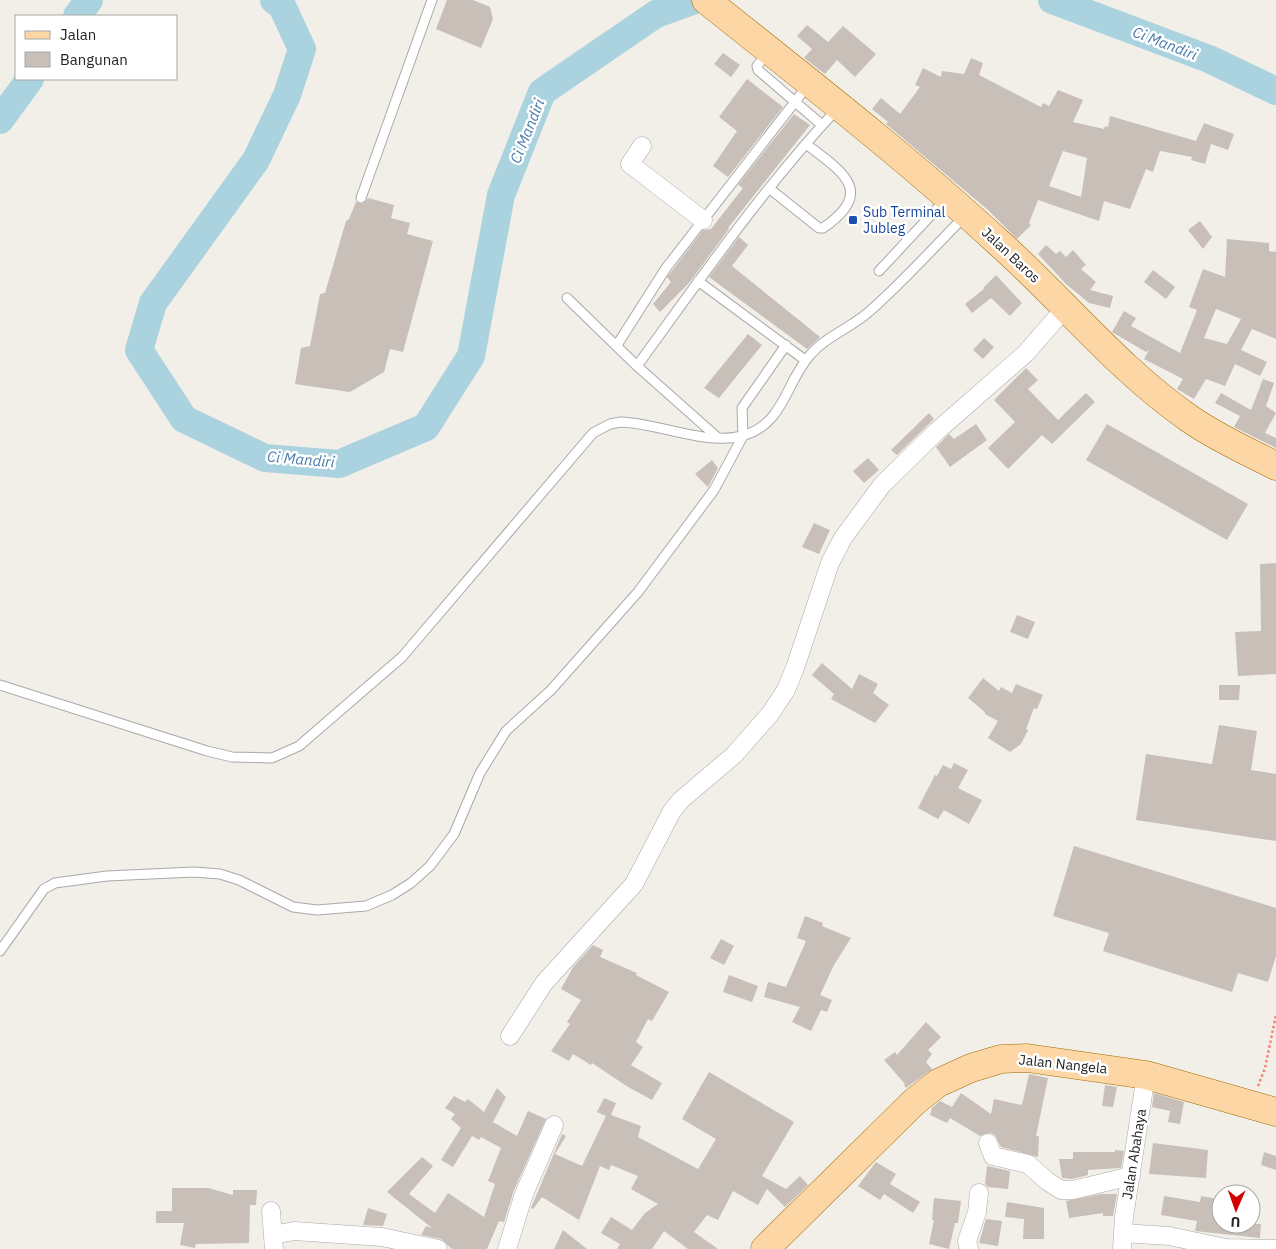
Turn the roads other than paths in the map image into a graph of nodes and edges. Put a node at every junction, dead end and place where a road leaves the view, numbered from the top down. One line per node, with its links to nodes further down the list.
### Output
1 (432, 0): 8 (lane)
2 (706, 0): 3 (main road, Jalan Baros)
3 (802, 92): 4 (main road, Jalan Baros); 10 (lane)
4 (830, 116): 5 (lane); 9 (main road, Jalan Baros)
5 (806, 144): 7 (lane); 7 (lane)
6 (642, 146): 10 (street)
7 (770, 189): 12 (lane)
8 (361, 198)
9 (958, 206): 11 (lane); 14 (main road, Jalan Baros); 17 (lane)
10 (703, 220): 16 (lane)
11 (879, 271)
12 (698, 281): 15 (lane); 18 (lane)
13 (567, 298): 16 (lane)
14 (1066, 307): 21 (main road, Jalan Baros); 24 (street)
15 (786, 345): 17 (lane); 19 (lane)
16 (617, 346): 18 (lane)
17 (806, 360): 19 (lane)
18 (637, 366): 20 (lane)
19 (744, 436): 20 (lane); 23 (lane)
20 (718, 438): 22 (lane)
21 (1276, 466)
22 (0, 685)
23 (0, 951)
24 (510, 1036)
25 (1146, 1075): 26 (main road, Jalan Nangela); 29 (street, Jalan Abahaya); 37 (main road, Jalan Nangela)
26 (1263, 1109)
27 (554, 1125): 36 (street)
28 (988, 1143): 29 (street)
29 (1131, 1176): 32 (street, Jalan Abahaya)
30 (979, 1193): 38 (street)
31 (271, 1211): 33 (street)
32 (1123, 1241): 34 (street)
33 (273, 1242): 35 (street)
34 (1276, 1248)
35 (438, 1249)
36 (507, 1249)
37 (765, 1249)
38 (969, 1249)

